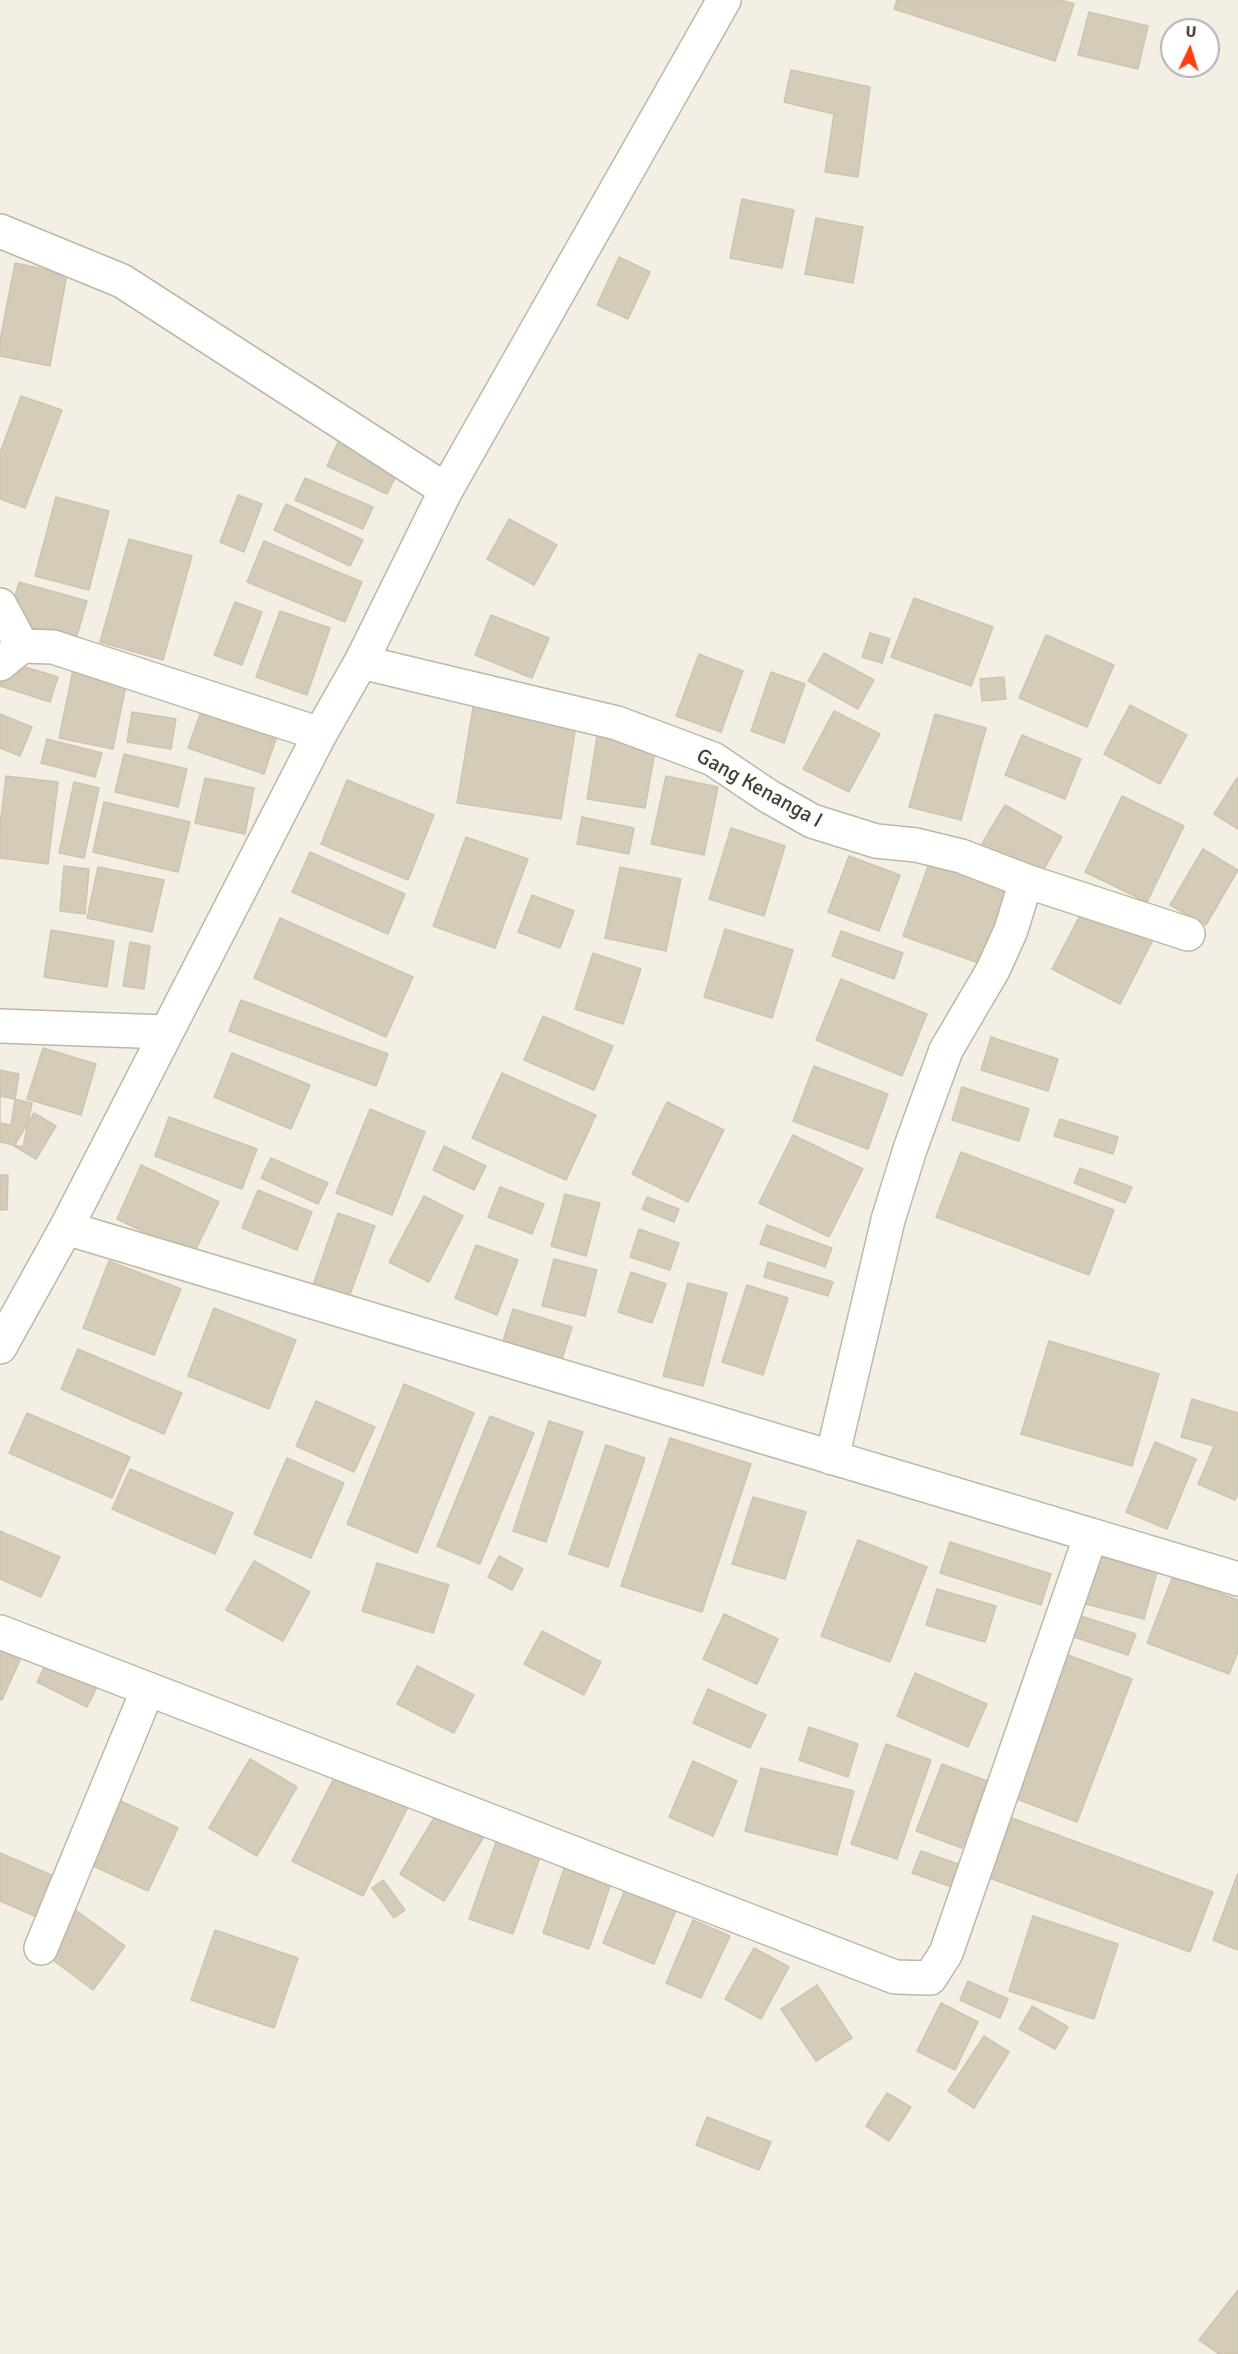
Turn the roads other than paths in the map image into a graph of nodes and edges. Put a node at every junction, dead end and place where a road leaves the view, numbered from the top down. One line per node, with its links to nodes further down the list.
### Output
1 (724, 0): 3 (street)
2 (0, 231): 3 (street)
3 (446, 490): 6 (street)
4 (0, 605): 5 (street)
5 (11, 655): 7 (street)
6 (361, 662): 7 (street); 8 (street, Gang Kenanga I)
7 (320, 734): 11 (street)
8 (1026, 881): 9 (street, Gang Kenanga I); 14 (street)
9 (1188, 934)
10 (0, 1026): 11 (street)
11 (166, 1032): 12 (street)
12 (66, 1228): 13 (street); 14 (street)
13 (0, 1347)
14 (832, 1458): 15 (street)
15 (1091, 1534): 16 (street); 18 (street)
16 (1238, 1579)
17 (0, 1632): 18 (street)
18 (148, 1689): 19 (street)
19 (41, 1948)

